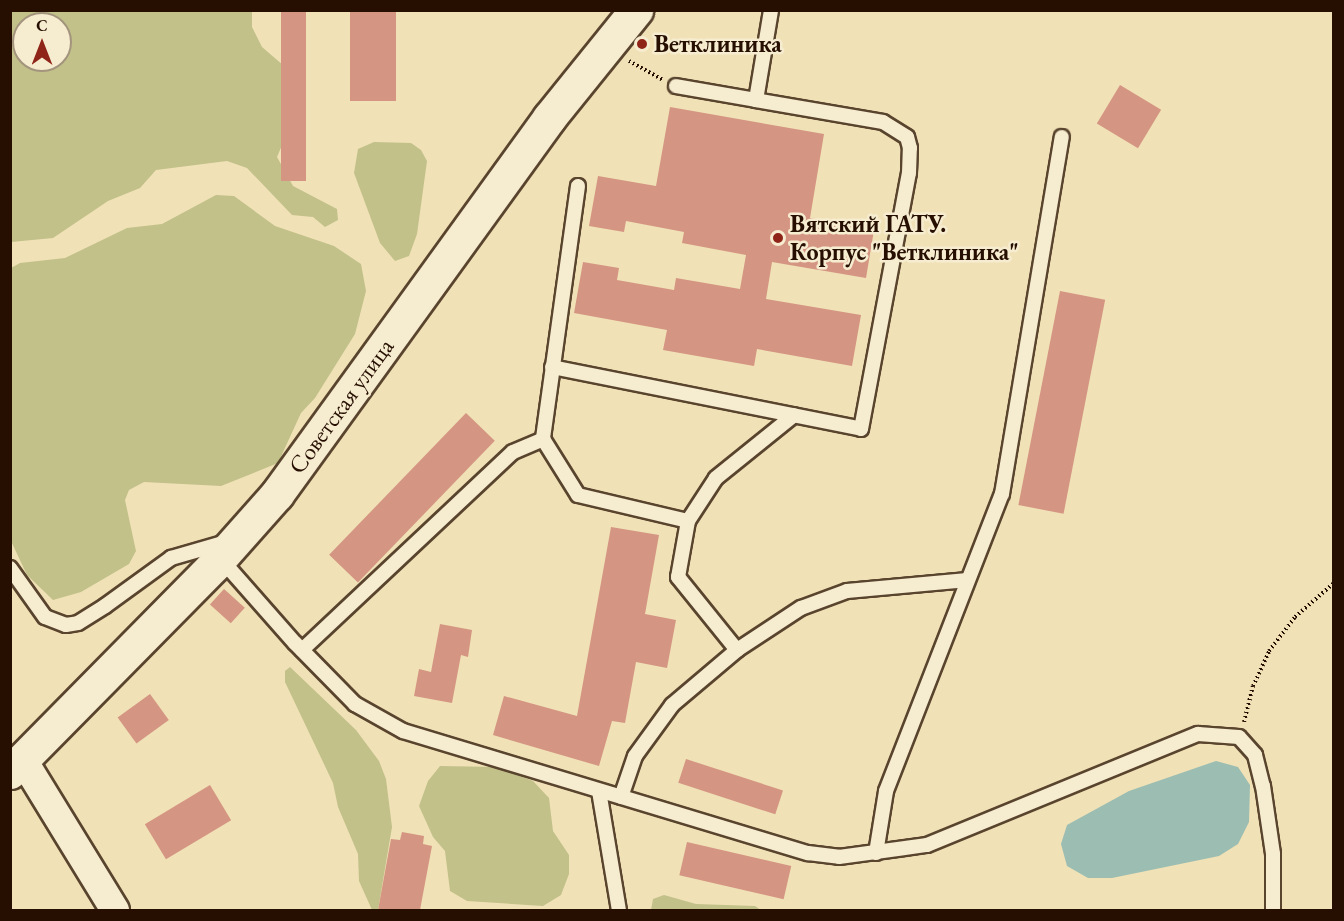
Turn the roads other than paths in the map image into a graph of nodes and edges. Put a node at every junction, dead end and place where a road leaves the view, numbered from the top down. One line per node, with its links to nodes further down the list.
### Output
1 (636, 10): 11 (street, Советская улица)
2 (771, 10): 4 (lane)
3 (676, 86): 4 (lane)
4 (756, 100): 8 (lane)
5 (1062, 137): 13 (lane)
6 (578, 186): 7 (lane)
7 (552, 367): 8 (lane); 9 (lane)
8 (794, 415): 10 (lane)
9 (543, 439): 10 (lane); 14 (lane)
10 (688, 520): 15 (lane)
11 (229, 549): 12 (lane); 14 (lane); 16 (street, Советская улица)
12 (10, 568)
13 (968, 580): 15 (lane); 19 (lane)
14 (302, 650): 17 (lane)
15 (738, 650): 18 (lane)
16 (17, 766): 20 (street)
17 (599, 791): 18 (lane); 21 (lane)
18 (621, 797): 19 (lane)
19 (876, 853): 22 (lane)
20 (115, 910)
21 (619, 910)
22 (1273, 910)

